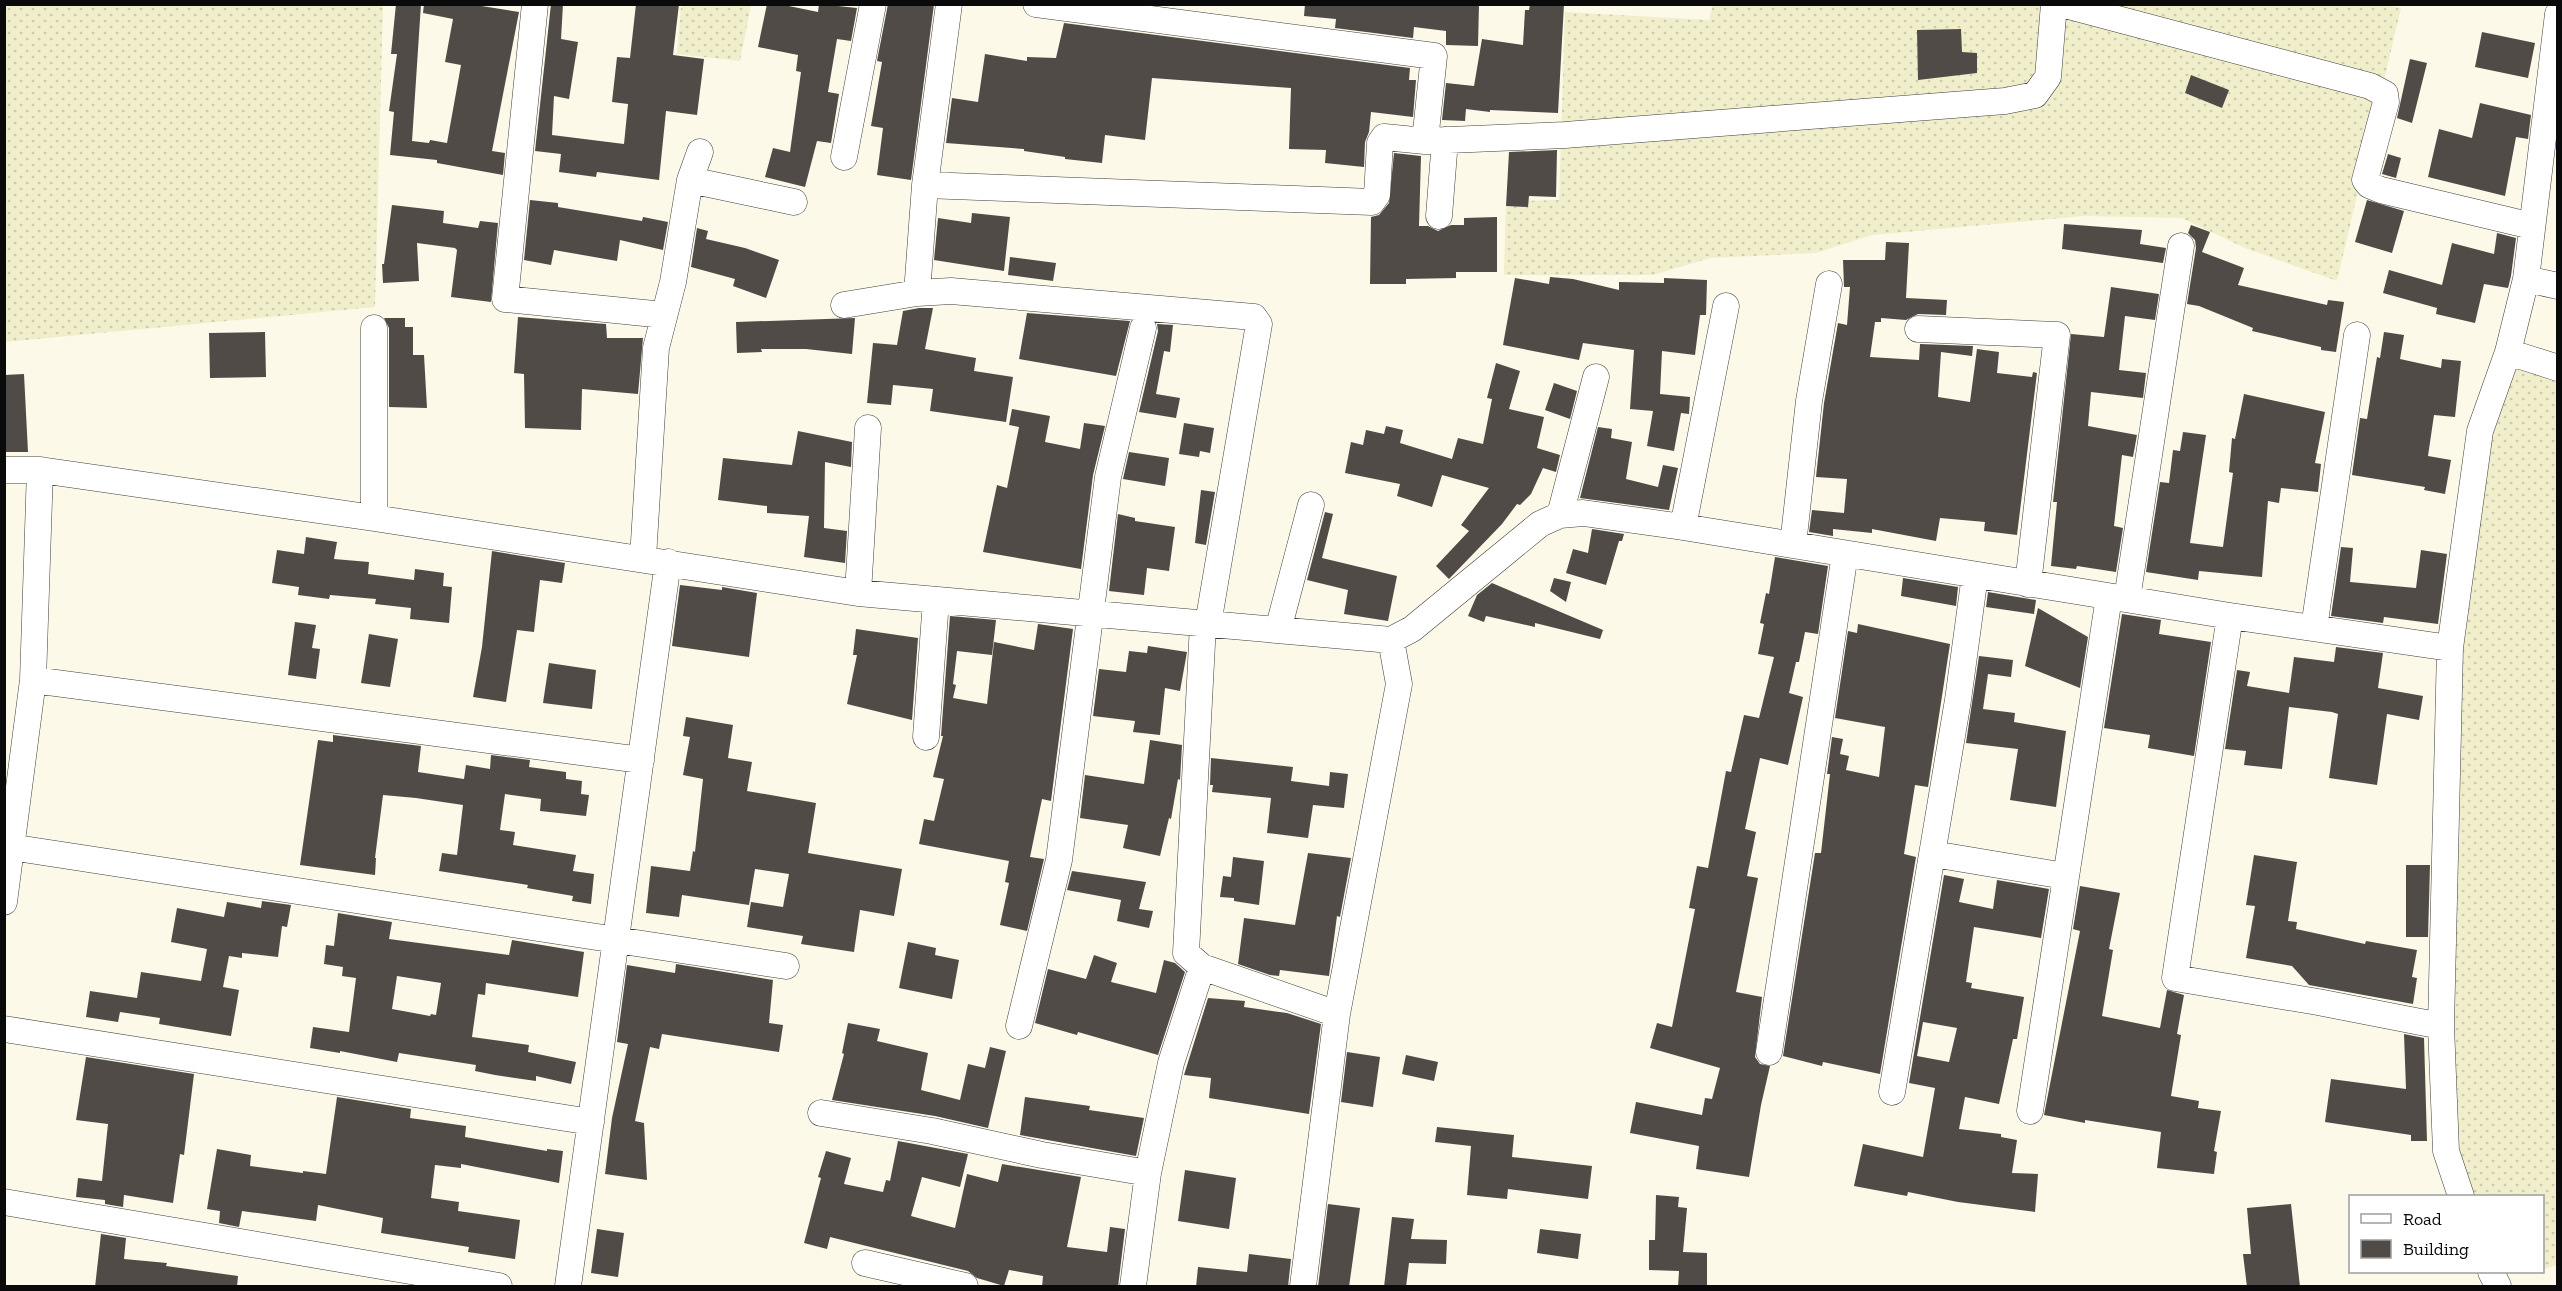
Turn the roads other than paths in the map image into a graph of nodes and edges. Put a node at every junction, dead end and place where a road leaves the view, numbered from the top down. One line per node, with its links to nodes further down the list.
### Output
1 (536, 4): 23 (street)
2 (873, 4): 10 (street)
3 (949, 4): 12 (street)
4 (1036, 4): 8 (street)
5 (2054, 4): 8 (street)
6 (2061, 4): 15 (street)
7 (2558, 14): 15 (street)
8 (1435, 140): 12 (street); 14 (street)
9 (699, 152): 11 (street)
10 (844, 158)
11 (690, 180): 13 (street); 23 (street)
12 (925, 185): 20 (street)
13 (794, 202)
14 (1439, 216)
15 (2532, 226): 17 (street)
16 (2181, 246): 45 (street)
17 (2526, 279): 19 (street); 28 (street)
18 (1829, 284): 38 (street)
19 (2558, 286)
20 (917, 293): 21 (street); 49 (street)
21 (844, 305)
22 (1726, 306): 37 (street)
23 (664, 315): 40 (street)
24 (374, 328): 36 (street)
25 (1143, 328): 47 (street)
26 (1918, 329): 43 (street)
27 (2357, 335): 50 (street)
28 (2508, 352): 29 (street); 53 (street)
29 (2558, 368)
30 (1596, 377): 35 (street)
31 (868, 428): 44 (street)
32 (4, 470): 33 (street)
33 (40, 470): 36 (street); 54 (street)
34 (1311, 505): 51 (street)
35 (1560, 515): 37 (street); 52 (street)
36 (374, 518): 40 (street)
37 (1683, 527): 38 (street)
38 (1793, 545): 39 (street)
39 (1845, 554): 42 (street); 68 (street)
40 (643, 558): 41 (street)
41 (668, 562): 44 (street); 56 (street)
42 (1975, 575): 43 (street); 58 (street)
43 (2028, 584): 45 (street)
44 (858, 592): 46 (street)
45 (2118, 598): 48 (street); 59 (street)
46 (936, 600): 47 (street); 55 (street)
47 (1091, 614): 49 (street); 65 (street)
48 (2230, 616): 50 (street); 66 (street)
49 (1205, 624): 51 (street); 63 (street)
50 (2314, 628): 53 (street)
51 (1278, 630): 52 (street)
52 (1391, 639): 64 (street)
53 (2450, 648): 66 (street)
54 (33, 680): 56 (street); 57 (street)
55 (926, 737)
56 (641, 760): 61 (street)
57 (10, 847): 60 (street); 61 (street)
58 (1933, 854): 59 (street); 69 (street)
59 (2064, 876): 70 (street)
60 (4, 902)
61 (616, 941): 62 (street); 72 (street)
62 (786, 966)
63 (1202, 967): 64 (street); 73 (street)
64 (1337, 1014): 82 (street)
65 (1019, 1026)
66 (2441, 1026): 74 (street)
67 (4, 1029): 72 (street)
68 (1769, 1052)
69 (1892, 1092)
70 (2030, 1111)
71 (821, 1113): 73 (street)
72 (591, 1122): 79 (street)
73 (1148, 1173): 81 (street)
74 (2460, 1195)
75 (4, 1202): 78 (street)
76 (865, 1263): 80 (street)
77 (2491, 1273): 83 (street)
78 (499, 1287)
79 (568, 1287)
80 (965, 1287)
81 (1133, 1287)
82 (1304, 1287)
83 (2498, 1287)

